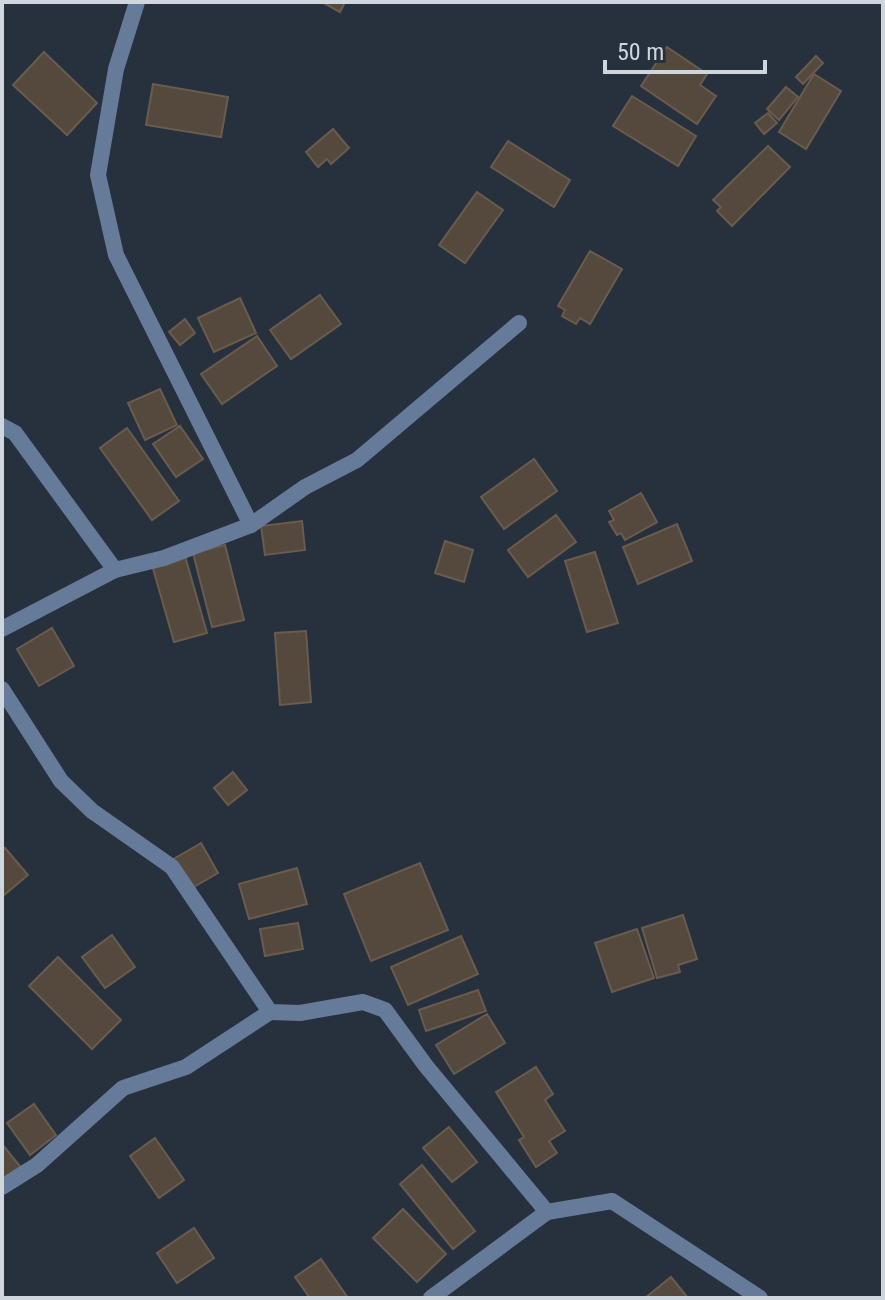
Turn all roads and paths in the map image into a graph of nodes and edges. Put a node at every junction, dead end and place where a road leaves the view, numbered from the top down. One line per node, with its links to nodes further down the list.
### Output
1 (137, 2): 4 (street)
2 (519, 323): 4 (street)
3 (2, 426): 5 (street)
4 (251, 525): 5 (street)
5 (115, 570): 6 (street)
6 (2, 629)
7 (2, 689): 8 (street)
8 (270, 1012): 9 (street); 10 (street)
9 (2, 1187)
10 (547, 1212): 11 (street); 12 (street)
11 (431, 1298)
12 (760, 1298)

